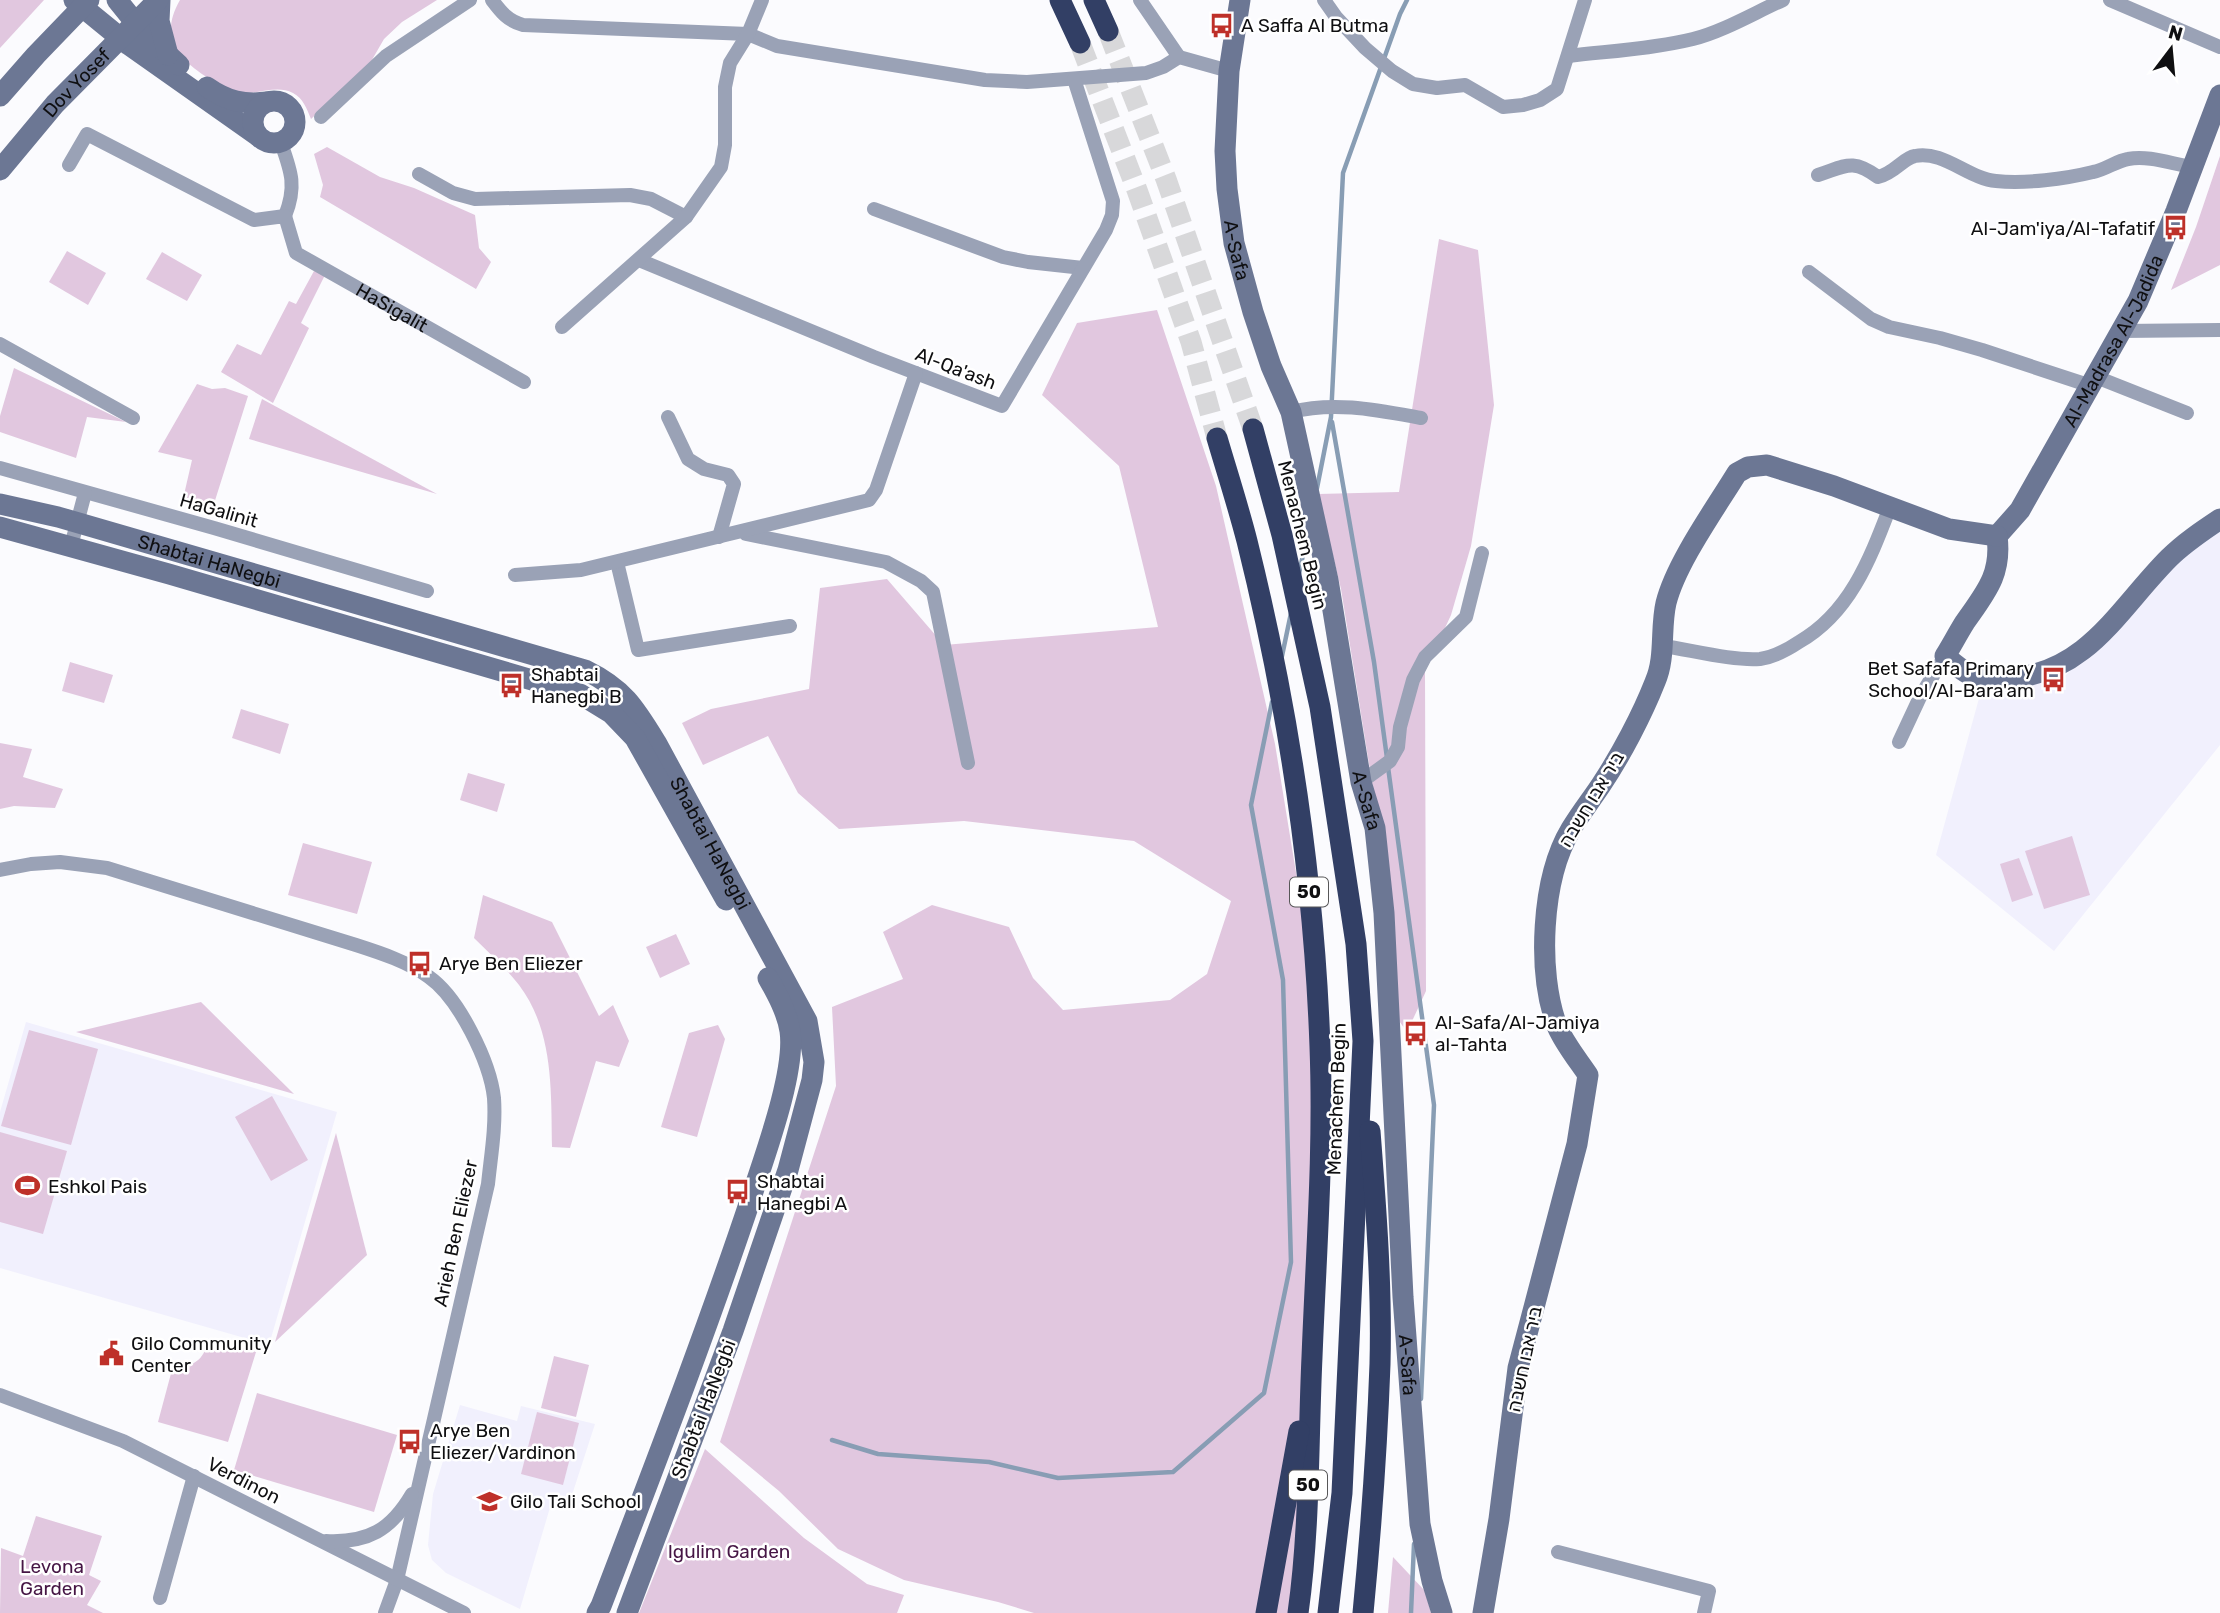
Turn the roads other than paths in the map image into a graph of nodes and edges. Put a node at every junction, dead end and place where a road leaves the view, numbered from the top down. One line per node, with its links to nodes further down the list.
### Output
1 (117, 0): 15 (street)
2 (159, 0): 15 (street, Dov Yosef); 21 (street)
3 (470, 0): 28 (street)
4 (492, 0): 17 (street)
5 (762, 0): 17 (street)
6 (1060, 0): 18 (highway)
7 (1094, 0): 16 (highway)
8 (1140, 0): 22 (street)
9 (1240, 0): 23 (street, A-Safa)
10 (1324, 0): 20 (street)
11 (1585, 0): 20 (street)
12 (1783, 0): 20 (street)
13 (2110, 0): 19 (street)
14 (82, 2): 15 (street); 26 (street)
15 (127, 31): 21 (street); 29 (street); 33 (street, Dov Yosef)
16 (1108, 31)
17 (748, 34): 24 (street); 38 (street)
18 (1080, 43)
19 (2220, 47)
20 (1568, 56)
21 (168, 57): 27 (street)
22 (1180, 57): 23 (street); 24 (street)
23 (1229, 71): 49 (street, A-Safa)
24 (1074, 79): 40 (street, Al-Qa'ash)
25 (2220, 95): 32 (street, Al-Madrasa Al-Jadida)
26 (0, 96)
27 (267, 102): 29 (street); 30 (street)
28 (321, 117)
29 (258, 136): 30 (street)
30 (281, 143): 37 (street, HaSigalit)
31 (69, 165): 37 (street)
32 (2192, 167): 35 (street); 44 (street, Al-Madrasa Al-Jadida)
33 (0, 170)
34 (419, 174): 38 (street)
35 (1818, 175)
36 (874, 208): 40 (street)
37 (285, 216): 48 (street, HaSigalit)
38 (686, 217): 39 (street)
39 (639, 260): 42 (street); 46 (street, Al-Qa'ash)
40 (1083, 268): 46 (street, Al-Qa'ash)
41 (1809, 272): 47 (street)
42 (562, 327)
43 (2220, 330): 44 (street)
44 (2121, 331): 47 (street, Al-Madrasa Al-Jadida)
45 (0, 344): 52 (street)
46 (916, 373): 63 (street)
47 (2094, 381): 50 (street); 64 (street, Al-Madrasa Al-Jadida)
48 (524, 382)
49 (1291, 412): 53 (street); 76 (street, A-Safa)
50 (2187, 413)
51 (668, 417): 65 (street)
52 (133, 418)
53 (1421, 418)
54 (1253, 429): 78 (highway, Menachem Begin / 50)
55 (1217, 438): 79 (highway, Menachem Begin / 50)
56 (0, 468): 57 (street, HaGalinit)
57 (85, 493): 61 (street); 70 (street, HaGalinit)
58 (0, 505): 61 (street, Shabtai HaNegbi)
59 (1890, 507): 64 (street, ביר אבו חשבה); 72 (street); 72 (street, ביר אבו חשבה)
60 (2220, 519): 73 (street)
61 (77, 522): 66 (street); 90 (street, Shabtai HaNegbi)
62 (0, 527): 66 (street, Shabtai HaNegbi)
63 (739, 532): 65 (street); 75 (street)
64 (1997, 536): 73 (street)
65 (719, 537): 68 (street)
66 (71, 547): 89 (street, Shabtai HaNegbi)
67 (1482, 554): 76 (street)
68 (617, 562): 69 (street); 71 (street)
69 (515, 575)
70 (426, 591)
71 (790, 626)
72 (1663, 646): 96 (street, ביר אבו חשבה)
73 (1945, 656): 74 (street)
74 (1899, 742)
75 (968, 763)
76 (1361, 782): 95 (street, A-Safa)
77 (0, 870): 82 (street, Arieh Ben Eliezer)
78 (1363, 1041): 93 (highway, Menachem Begin / 50); 94 (highway)
79 (1312, 1356): 91 (highway); 92 (highway, Menachem Begin / 50)
80 (0, 1395): 81 (street, Verdinon)
81 (194, 1476): 83 (street, Verdinon); 86 (street)
82 (418, 1483): 83 (street); 85 (street, Arieh Ben Eliezer)
83 (323, 1541): 85 (street, Verdinon)
84 (1558, 1552): 97 (street)
85 (397, 1580): 87 (street, Arieh Ben Eliezer); 88 (street, Verdinon)
86 (160, 1598)
87 (385, 1613)
88 (464, 1613)
89 (597, 1613)
90 (627, 1613)
91 (1266, 1613)
92 (1298, 1613)
93 (1328, 1613)
94 (1363, 1613)
95 (1442, 1613)
96 (1483, 1613)
97 (1704, 1613)

